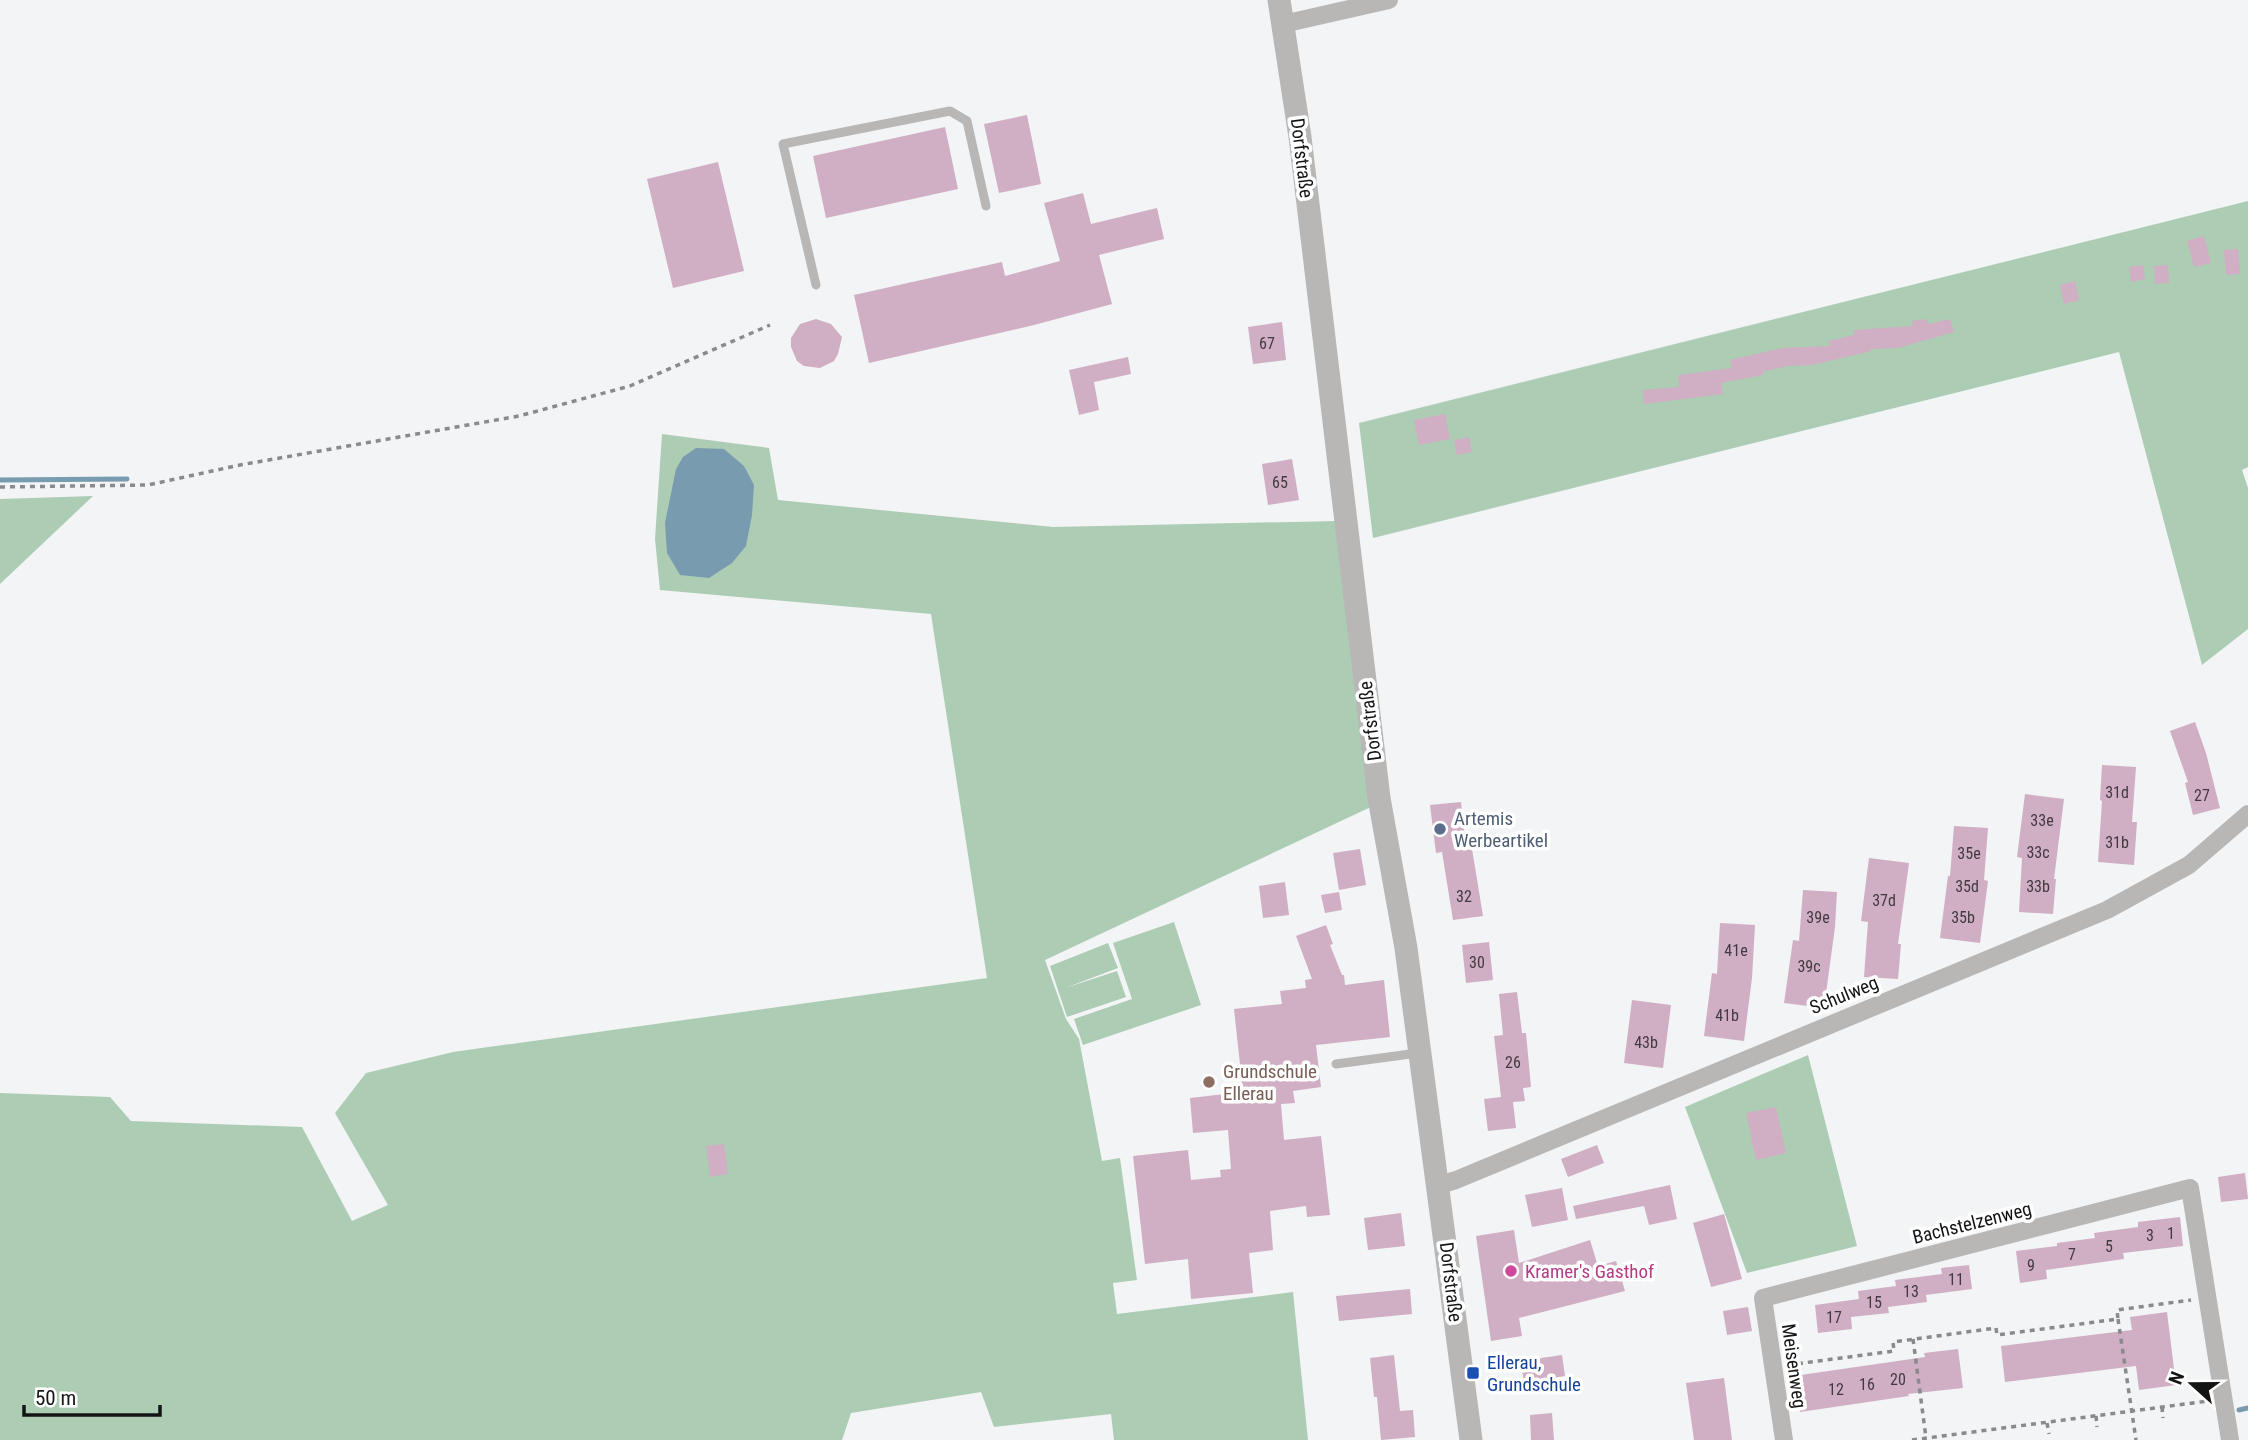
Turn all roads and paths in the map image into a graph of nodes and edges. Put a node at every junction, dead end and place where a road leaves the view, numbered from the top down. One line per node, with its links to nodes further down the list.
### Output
1 (1279, 0): 3 (street, Dorfstraße)
2 (1389, 0): 3 (street)
3 (1283, 24): 9 (street, Dorfstraße)
4 (986, 206): 5 (lane)
5 (816, 285)
6 (771, 325): 7 (path)
7 (0, 487)
8 (2248, 814): 11 (street, Schulweg)
9 (1420, 1053): 10 (lane); 11 (street, Dorfstraße)
10 (1336, 1064)
11 (1439, 1185): 26 (street, Dorfstraße)
12 (1763, 1298): 13 (street, Bachstelzenweg); 16 (street, Meisenweg)
13 (2207, 1298): 14 (path); 17 (street)
14 (2118, 1319): 15 (path); 19 (path)
15 (1913, 1339): 16 (path); 25 (path)
16 (1773, 1367): 27 (street, Meisenweg)
17 (2223, 1399): 18 (path); 30 (street)
18 (2162, 1407): 19 (path); 21 (path)
19 (2132, 1411): 20 (path); 29 (path)
20 (2096, 1416): 22 (path); 23 (path)
21 (2163, 1418)
22 (2047, 1422): 24 (path); 25 (path)
23 (2097, 1427)
24 (2049, 1434)
25 (1927, 1439): 28 (path)
26 (1472, 1440)
27 (1784, 1440)
28 (1912, 1440)
29 (2136, 1440)
30 (2230, 1440)

